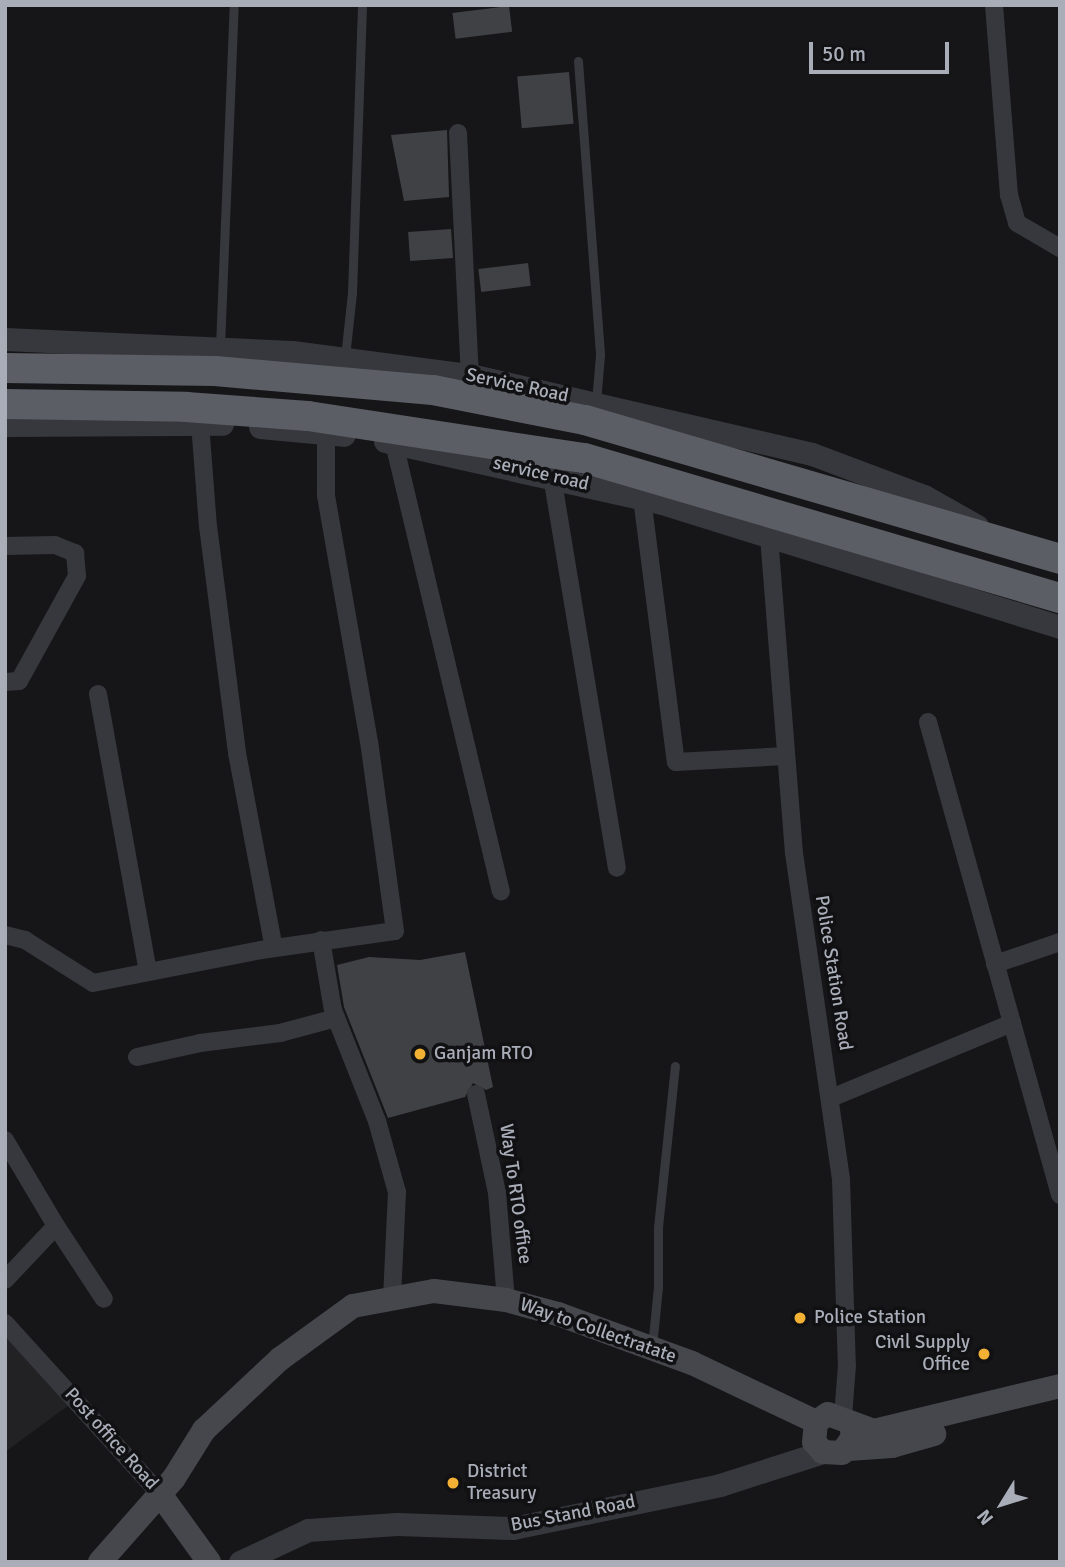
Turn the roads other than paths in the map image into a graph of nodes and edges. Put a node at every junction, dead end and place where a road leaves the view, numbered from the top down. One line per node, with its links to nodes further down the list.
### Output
1 (233, 5): 8 (lane)
2 (362, 5): 9 (lane)
3 (994, 5): 6 (street)
4 (578, 61): 13 (lane)
5 (458, 133): 11 (street)
6 (1060, 248)
7 (5, 339): 8 (street, Service Road)
8 (220, 346): 9 (street, Service Road)
9 (344, 358): 11 (street, Service Road)
10 (5, 368): 21 (highway)
11 (470, 375): 13 (street, Service Road)
12 (5, 404): 24 (highway)
13 (596, 404): 21 (street, Service Road)
14 (200, 423): 15 (street, service road); 16 (street, service road); 35 (street)
15 (5, 425)
16 (326, 433): 17 (street, service road); 33 (street)
17 (394, 443): 18 (street, service road); 31 (street)
18 (552, 476): 19 (street, service road); 30 (street)
19 (642, 498): 20 (street, service road); 29 (street)
20 (769, 536): 25 (street, service road); 29 (street, Police Station Road)
21 (1005, 542): 23 (highway)
22 (5, 546): 26 (street)
23 (1056, 554)
24 (1060, 598)
25 (1060, 627)
26 (5, 682)
27 (98, 694): 37 (street)
28 (928, 722): 36 (street)
29 (786, 756): 43 (street, Police Station Road)
30 (617, 868)
31 (501, 891)
32 (5, 935): 37 (street)
33 (321, 940): 35 (street); 38 (street)
34 (1060, 942): 36 (street)
35 (274, 948): 37 (street)
36 (995, 964): 39 (street)
37 (148, 972)
38 (336, 1018): 40 (street); 49 (street)
39 (1012, 1023): 43 (street); 45 (street)
40 (137, 1057)
41 (675, 1066): 52 (lane)
42 (476, 1094): 50 (street, Way To RTO office)
43 (831, 1098): 56 (street, Police Station Road)
44 (5, 1140): 46 (street)
45 (1060, 1195)
46 (56, 1226): 47 (street); 48 (street)
47 (5, 1280)
48 (104, 1299)
49 (391, 1299): 50 (main road, Way to Collectratate); 58 (main road, Way to Collectratate)
50 (506, 1300): 52 (main road, Way to Collectratate)
51 (5, 1323): 58 (street, Post office Road)
52 (651, 1348): 55 (main road, Way to Collectratate)
53 (1060, 1386): 56 (main road)
54 (1060, 1400): 56 (main road)
55 (816, 1422): 56 (main road); 57 (main road)
56 (847, 1430): 57 (main road)
57 (823, 1452): 61 (street, Bus Stand Road)
58 (160, 1494): 59 (main road, Way to Collectratate); 60 (main road, Post office Road)
59 (100, 1562)
60 (209, 1562)
61 (240, 1562)

